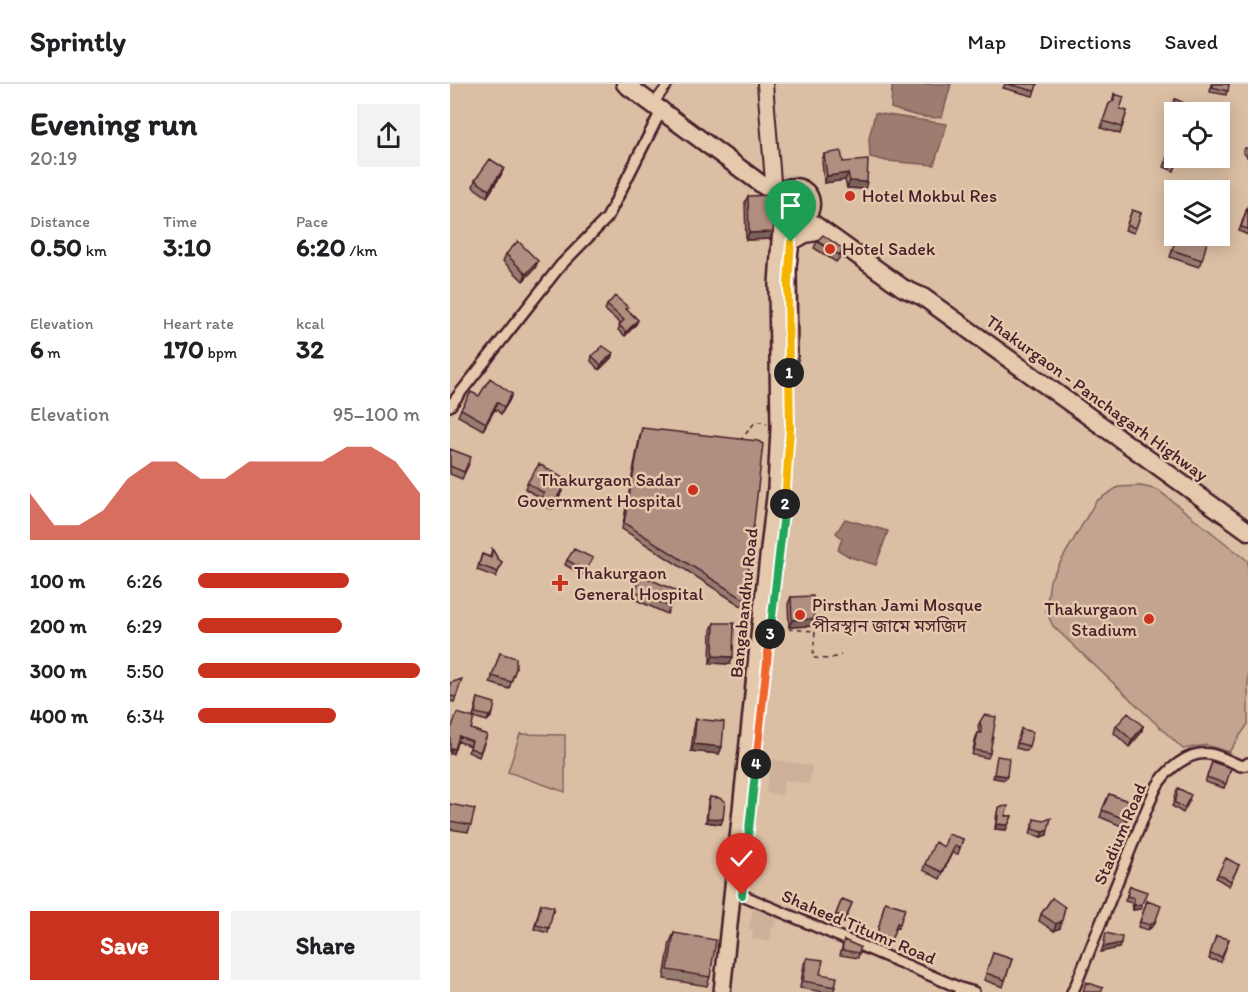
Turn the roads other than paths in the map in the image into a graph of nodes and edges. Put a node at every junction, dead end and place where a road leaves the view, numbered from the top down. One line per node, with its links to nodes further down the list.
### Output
1 (625, 84): 5 (highway, Thakurgaon - Panchagarh Highway)
2 (637, 84): 5 (highway, Thakurgaon - Panchagarh Highway)
3 (668, 84): 5 (street)
4 (765, 84): 6 (main road)
5 (661, 105): 6 (highway, Thakurgaon - Panchagarh Highway); 11 (street)
6 (779, 189): 7 (highway); 7 (highway, Thakurgaon - Panchagarh Highway)
7 (798, 216): 8 (highway, Thakurgaon - Panchagarh Highway); 9 (main road, Bangabandhu Road); 10 (highway, Thakurgaon - Panchagarh Highway); 16 (main road, Bangabandhu Road)
8 (823, 231): 9 (highway); 10 (highway, Thakurgaon - Panchagarh Highway)
9 (791, 242): 14 (main road, Bangabandhu Road)
10 (923, 297): 12 (highway, Thakurgaon - Panchagarh Highway)
11 (450, 406)
12 (1248, 531)
13 (1248, 763): 19 (street, Stadium Road)
14 (742, 895): 15 (street, Shaheed Titumr Road); 17 (main road, Bangabandhu Road)
15 (959, 990): 18 (street)
16 (722, 992)
17 (732, 992)
18 (974, 992)
19 (1072, 992)

